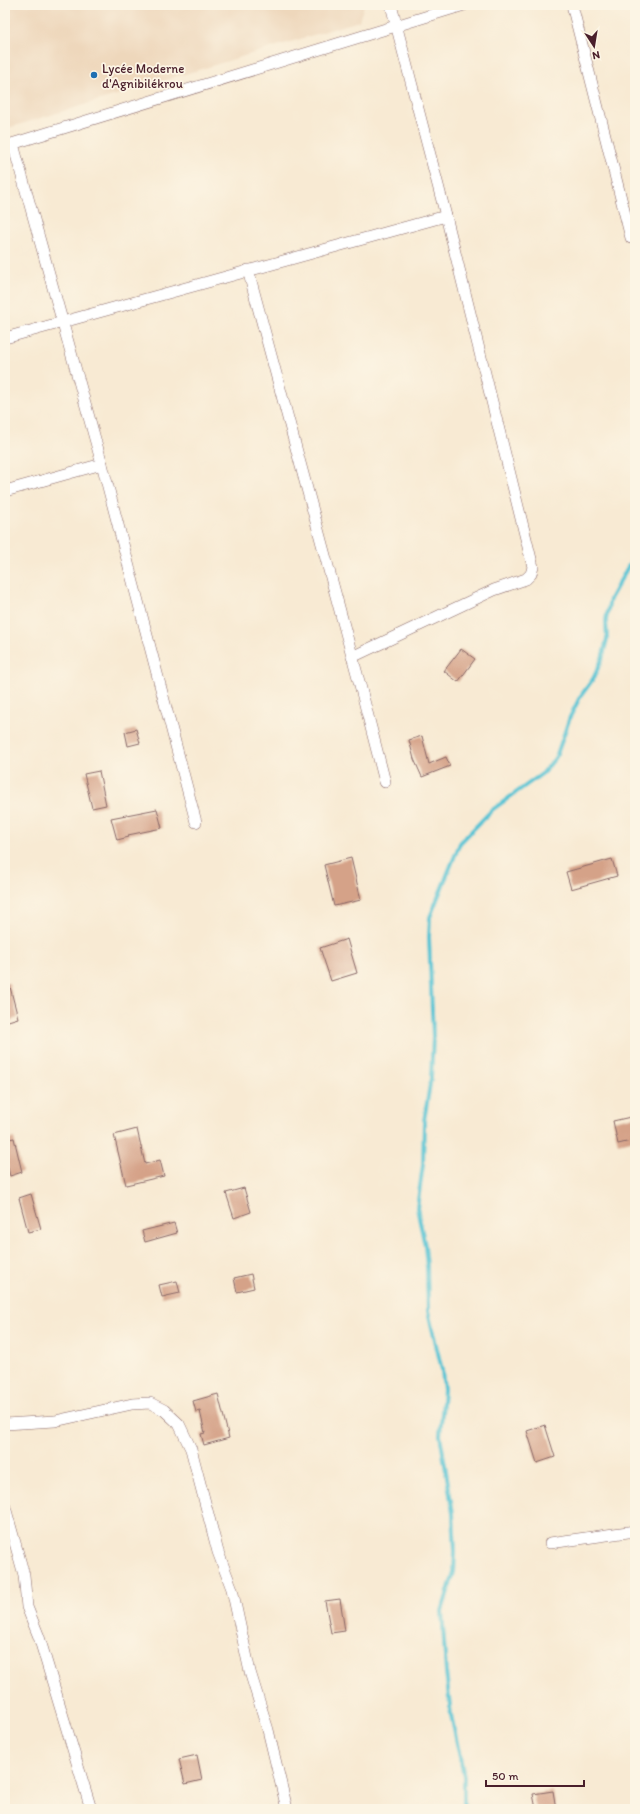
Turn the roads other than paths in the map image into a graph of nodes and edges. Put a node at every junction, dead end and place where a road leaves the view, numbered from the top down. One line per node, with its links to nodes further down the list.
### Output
1 (390, 5): 4 (street)
2 (464, 5): 4 (street)
3 (572, 5): 7 (street)
4 (397, 26): 5 (street); 6 (street)
5 (9, 145): 9 (street)
6 (446, 216): 8 (street); 13 (street)
7 (631, 238)
8 (248, 270): 9 (street); 13 (street)
9 (62, 322): 10 (street); 11 (street)
10 (5, 338)
11 (102, 464): 12 (street); 15 (street)
12 (5, 491)
13 (352, 657): 14 (street)
14 (385, 782)
15 (196, 822)
16 (5, 1424): 21 (street)
17 (5, 1507): 20 (street)
18 (635, 1531): 19 (street)
19 (550, 1543)
20 (91, 1809)
21 (287, 1809)

